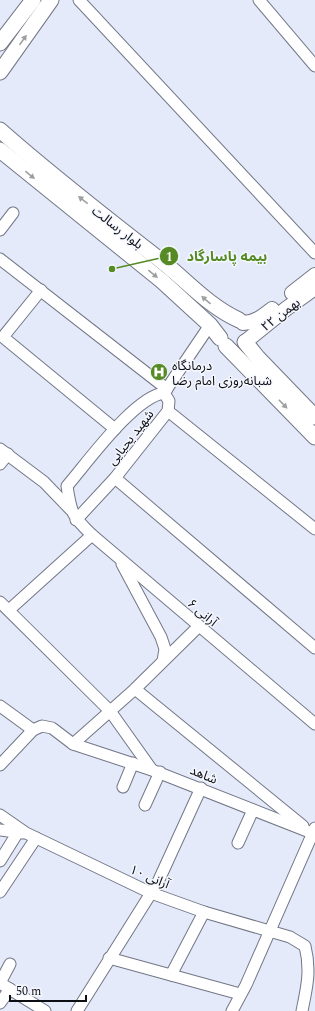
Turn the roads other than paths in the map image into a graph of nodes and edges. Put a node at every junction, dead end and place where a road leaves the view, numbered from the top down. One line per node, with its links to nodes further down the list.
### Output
1 (33, 0): 5 (main road)
2 (52, 0): 7 (main road, one-way to 2)
3 (79, 0): 12 (street)
4 (260, 0): 6 (street)
5 (0, 43)
6 (315, 66)
7 (0, 72)
8 (0, 130): 17 (main road, بلوار رسالت, one-way to 8)
9 (0, 150): 18 (main road, بلوار رسالت, one-way to 18)
10 (12, 213): 11 (street)
11 (0, 230)
12 (315, 253)
13 (0, 259): 16 (street)
14 (315, 275): 17 (street, ۲۲ بهمن)
15 (315, 288): 20 (street, ۲۲ بهمن)
16 (41, 290): 21 (street); 24 (street)
17 (241, 322): 19 (main road); 20 (main road)
18 (210, 325): 19 (main road, بلوار رسالت); 21 (street)
19 (223, 342): 20 (main road); 25 (main road, بلوار رسالت, one-way to 25)
20 (245, 342): 23 (main road)
21 (165, 391): 22 (street, شهید یحیایی); 24 (street)
22 (168, 411): 28 (street, شهید یحیایی); 32 (street)
23 (315, 418)
24 (115, 429): 30 (street)
25 (315, 437)
26 (4, 452): 27 (street); 29 (street, آرانی ۶)
27 (0, 464)
28 (115, 478): 31 (street, شهید یحیایی); 38 (street)
29 (44, 482): 30 (street); 31 (street, آرانی ۶)
30 (67, 486): 31 (street)
31 (73, 515): 33 (street, آرانی ۶)
32 (315, 529)
33 (92, 535): 34 (street, آرانی ۶); 36 (street)
34 (119, 558): 37 (street, آرانی ۶); 39 (street)
35 (0, 602): 36 (street)
36 (9, 610): 42 (street)
37 (198, 626): 39 (street); 43 (street, آرانی ۶)
38 (315, 648)
39 (163, 661): 40 (street)
40 (135, 689): 42 (street); 55 (street)
41 (0, 706): 44 (street)
42 (110, 711): 45 (street); 48 (street)
43 (315, 724)
44 (33, 730): 45 (street, شاهد); 47 (street)
45 (74, 744): 46 (street, شاهد)
46 (133, 763): 48 (street, شاهد); 49 (street)
47 (0, 765)
48 (156, 771): 50 (street, شاهد); 51 (street)
49 (123, 787)
50 (201, 788): 52 (street, شاهد); 61 (street)
51 (145, 805)
52 (254, 810): 55 (street, شاهد); 58 (street)
53 (0, 815): 56 (street)
54 (0, 830): 56 (street)
55 (313, 830): 63 (street)
56 (22, 833): 57 (street, آرانی ۱۰); 59 (street)
57 (36, 838): 60 (street); 61 (street, آرانی ۱۰)
58 (238, 843)
59 (0, 861)
60 (0, 892)
61 (151, 893): 62 (street, آرانی ۱۰); 64 (street)
62 (204, 912): 63 (street, آرانی ۱۰); 67 (street)
63 (268, 930): 66 (street, آرانی ۱۰); 70 (street)
64 (109, 958): 67 (street); 73 (street)
65 (10, 964): 68 (street)
66 (312, 964): 75 (street)
67 (171, 975): 70 (street)
68 (0, 983): 69 (street)
69 (10, 989): 71 (street); 72 (street)
70 (240, 994): 74 (street)
71 (0, 1004)
72 (45, 1011)
73 (76, 1011)
74 (232, 1011)
75 (302, 1011)

